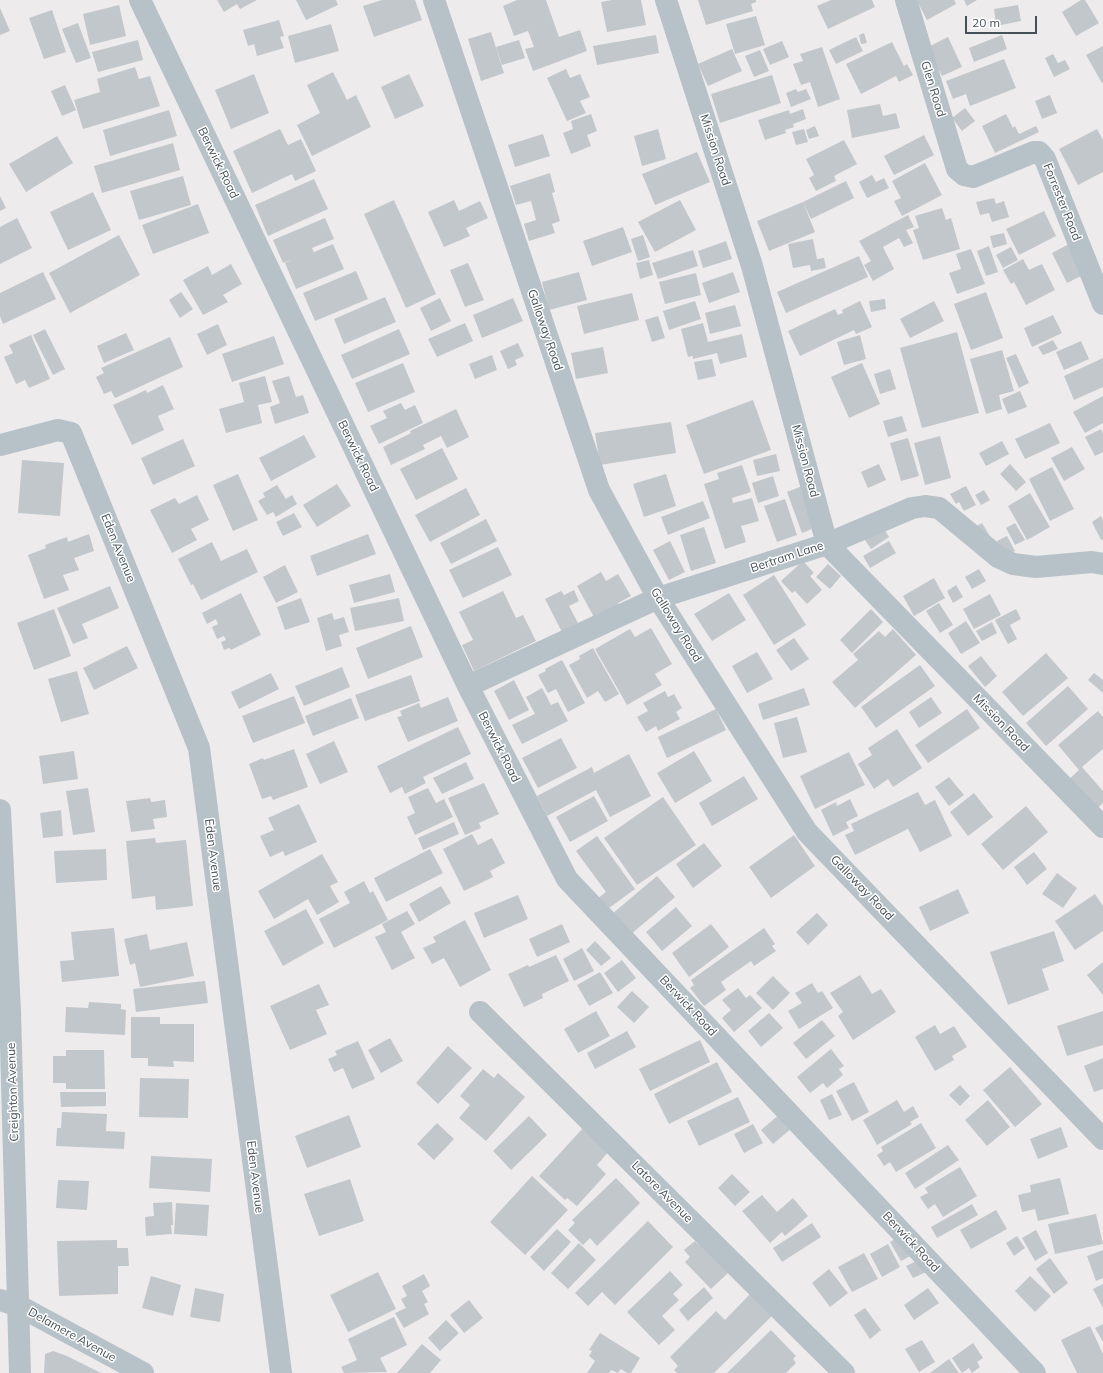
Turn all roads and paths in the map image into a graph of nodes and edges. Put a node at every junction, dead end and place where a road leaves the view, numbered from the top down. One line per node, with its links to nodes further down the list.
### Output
1 (140, 0): 11 (street, Berwick Road)
2 (434, 0): 10 (street, Galloway Road)
3 (666, 0): 8 (street, Mission Road)
4 (906, 0): 5 (street, Glen Road)
5 (964, 175): 6 (street, Forrester Road)
6 (1103, 304)
7 (0, 445): 20 (street, Eden Avenue)
8 (827, 544): 9 (street, Bertram Lane); 10 (street, Bertram Lane); 13 (street, Mission Road)
9 (1103, 564)
10 (658, 598): 11 (street, Bertram Lane); 16 (street, Galloway Road)
11 (468, 686): 22 (street, Berwick Road)
12 (0, 810): 14 (street, Creighton Avenue)
13 (1103, 827)
14 (5, 1008): 17 (street, Creighton Avenue)
15 (480, 1012): 21 (street, Latore Avenue)
16 (1103, 1139)
17 (10, 1303): 18 (street, Creighton Avenue); 19 (street, Delamere Avenue)
18 (20, 1373)
19 (143, 1373)
20 (281, 1373)
21 (844, 1373)
22 (1035, 1373)

